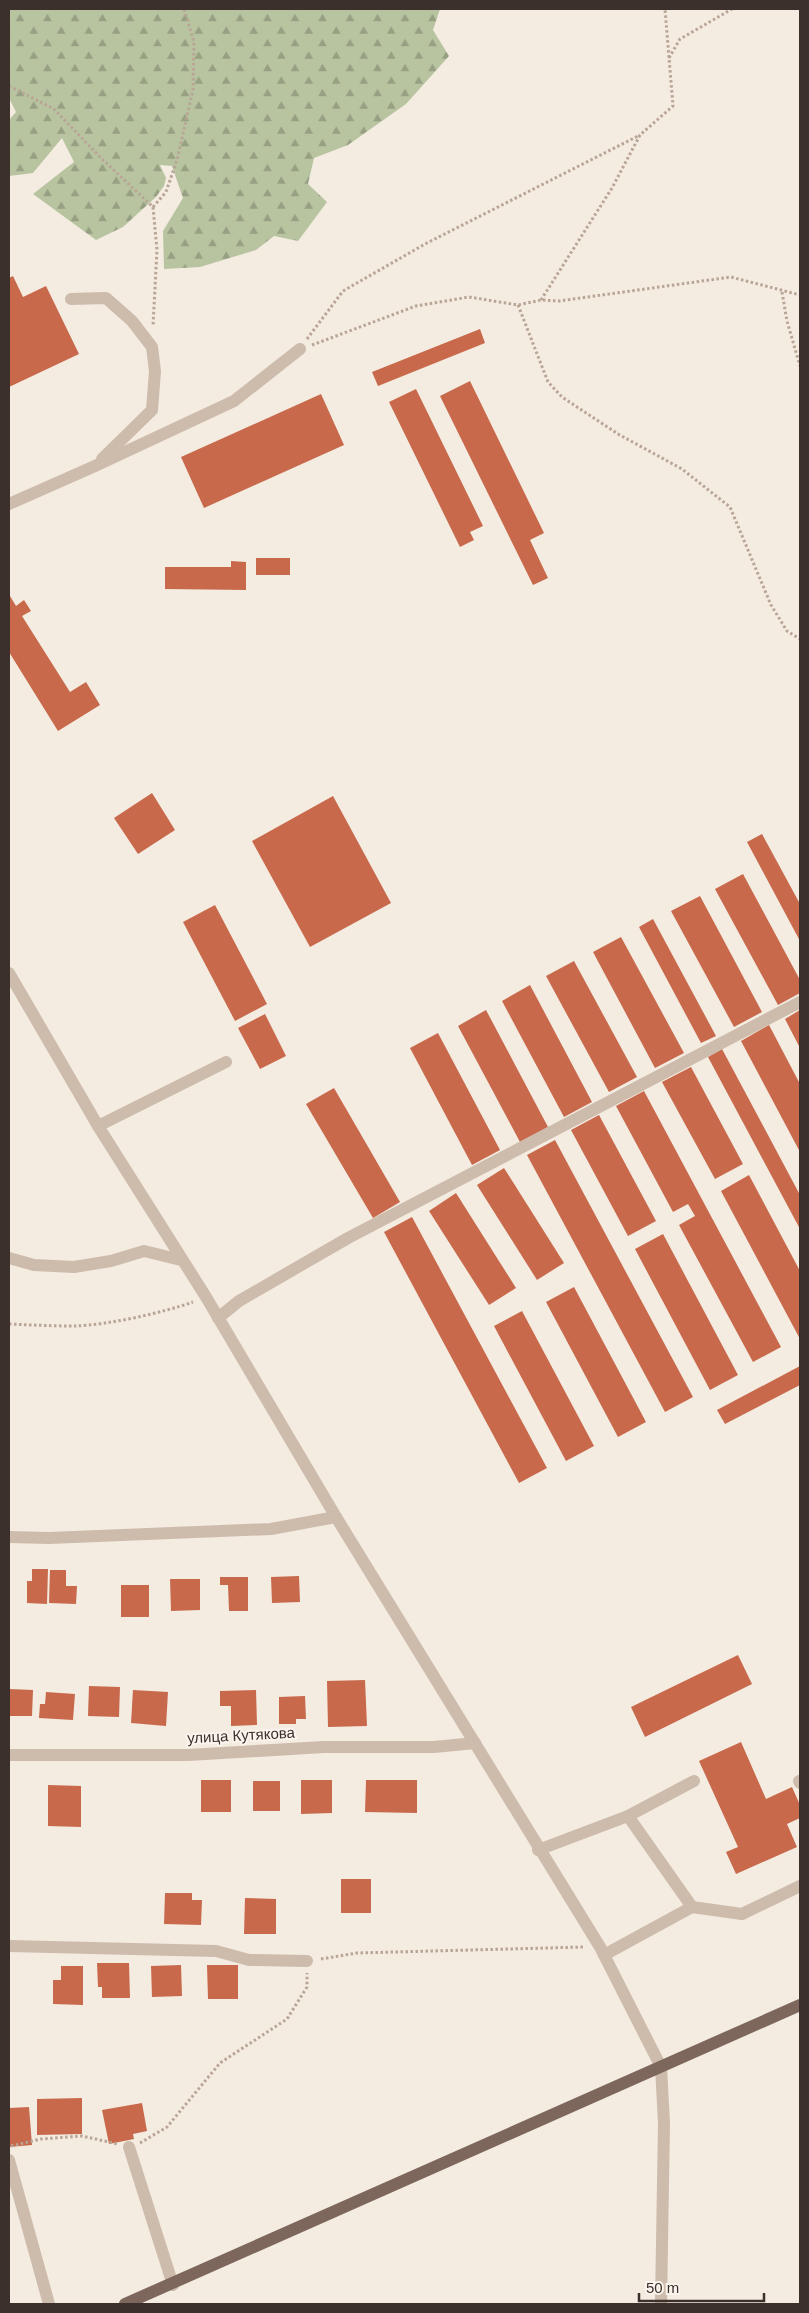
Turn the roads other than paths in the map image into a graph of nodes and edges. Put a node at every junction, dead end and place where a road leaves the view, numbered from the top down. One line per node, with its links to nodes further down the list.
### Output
1 (71, 298): 3 (street)
2 (300, 349): 3 (street)
3 (95, 466): 4 (street)
4 (9, 504)
5 (9, 973): 6 (street)
6 (23, 995): 7 (street); 10 (street)
7 (9, 996)
8 (800, 1002): 13 (street)
9 (226, 1062): 10 (street)
10 (98, 1126): 12 (street)
11 (9, 1258): 12 (street)
12 (181, 1260): 13 (street)
13 (218, 1318): 14 (street)
14 (336, 1517): 15 (street); 16 (street)
15 (9, 1537)
16 (475, 1743): 17 (street, улица Кутякова); 20 (street)
17 (9, 1756)
18 (694, 1781): 19 (street)
19 (628, 1816): 20 (street); 22 (street)
20 (538, 1850): 24 (street)
21 (800, 1886): 22 (street)
22 (692, 1907): 24 (street)
23 (9, 1946): 25 (street)
24 (602, 1951): 27 (street)
25 (307, 1961)
26 (800, 2004): 27 (main road)
27 (661, 2067): 30 (main road); 33 (street)
28 (129, 2147): 30 (street)
29 (9, 2160): 31 (street)
30 (172, 2285): 32 (main road)
31 (49, 2304)
32 (126, 2304)
33 (661, 2304)

